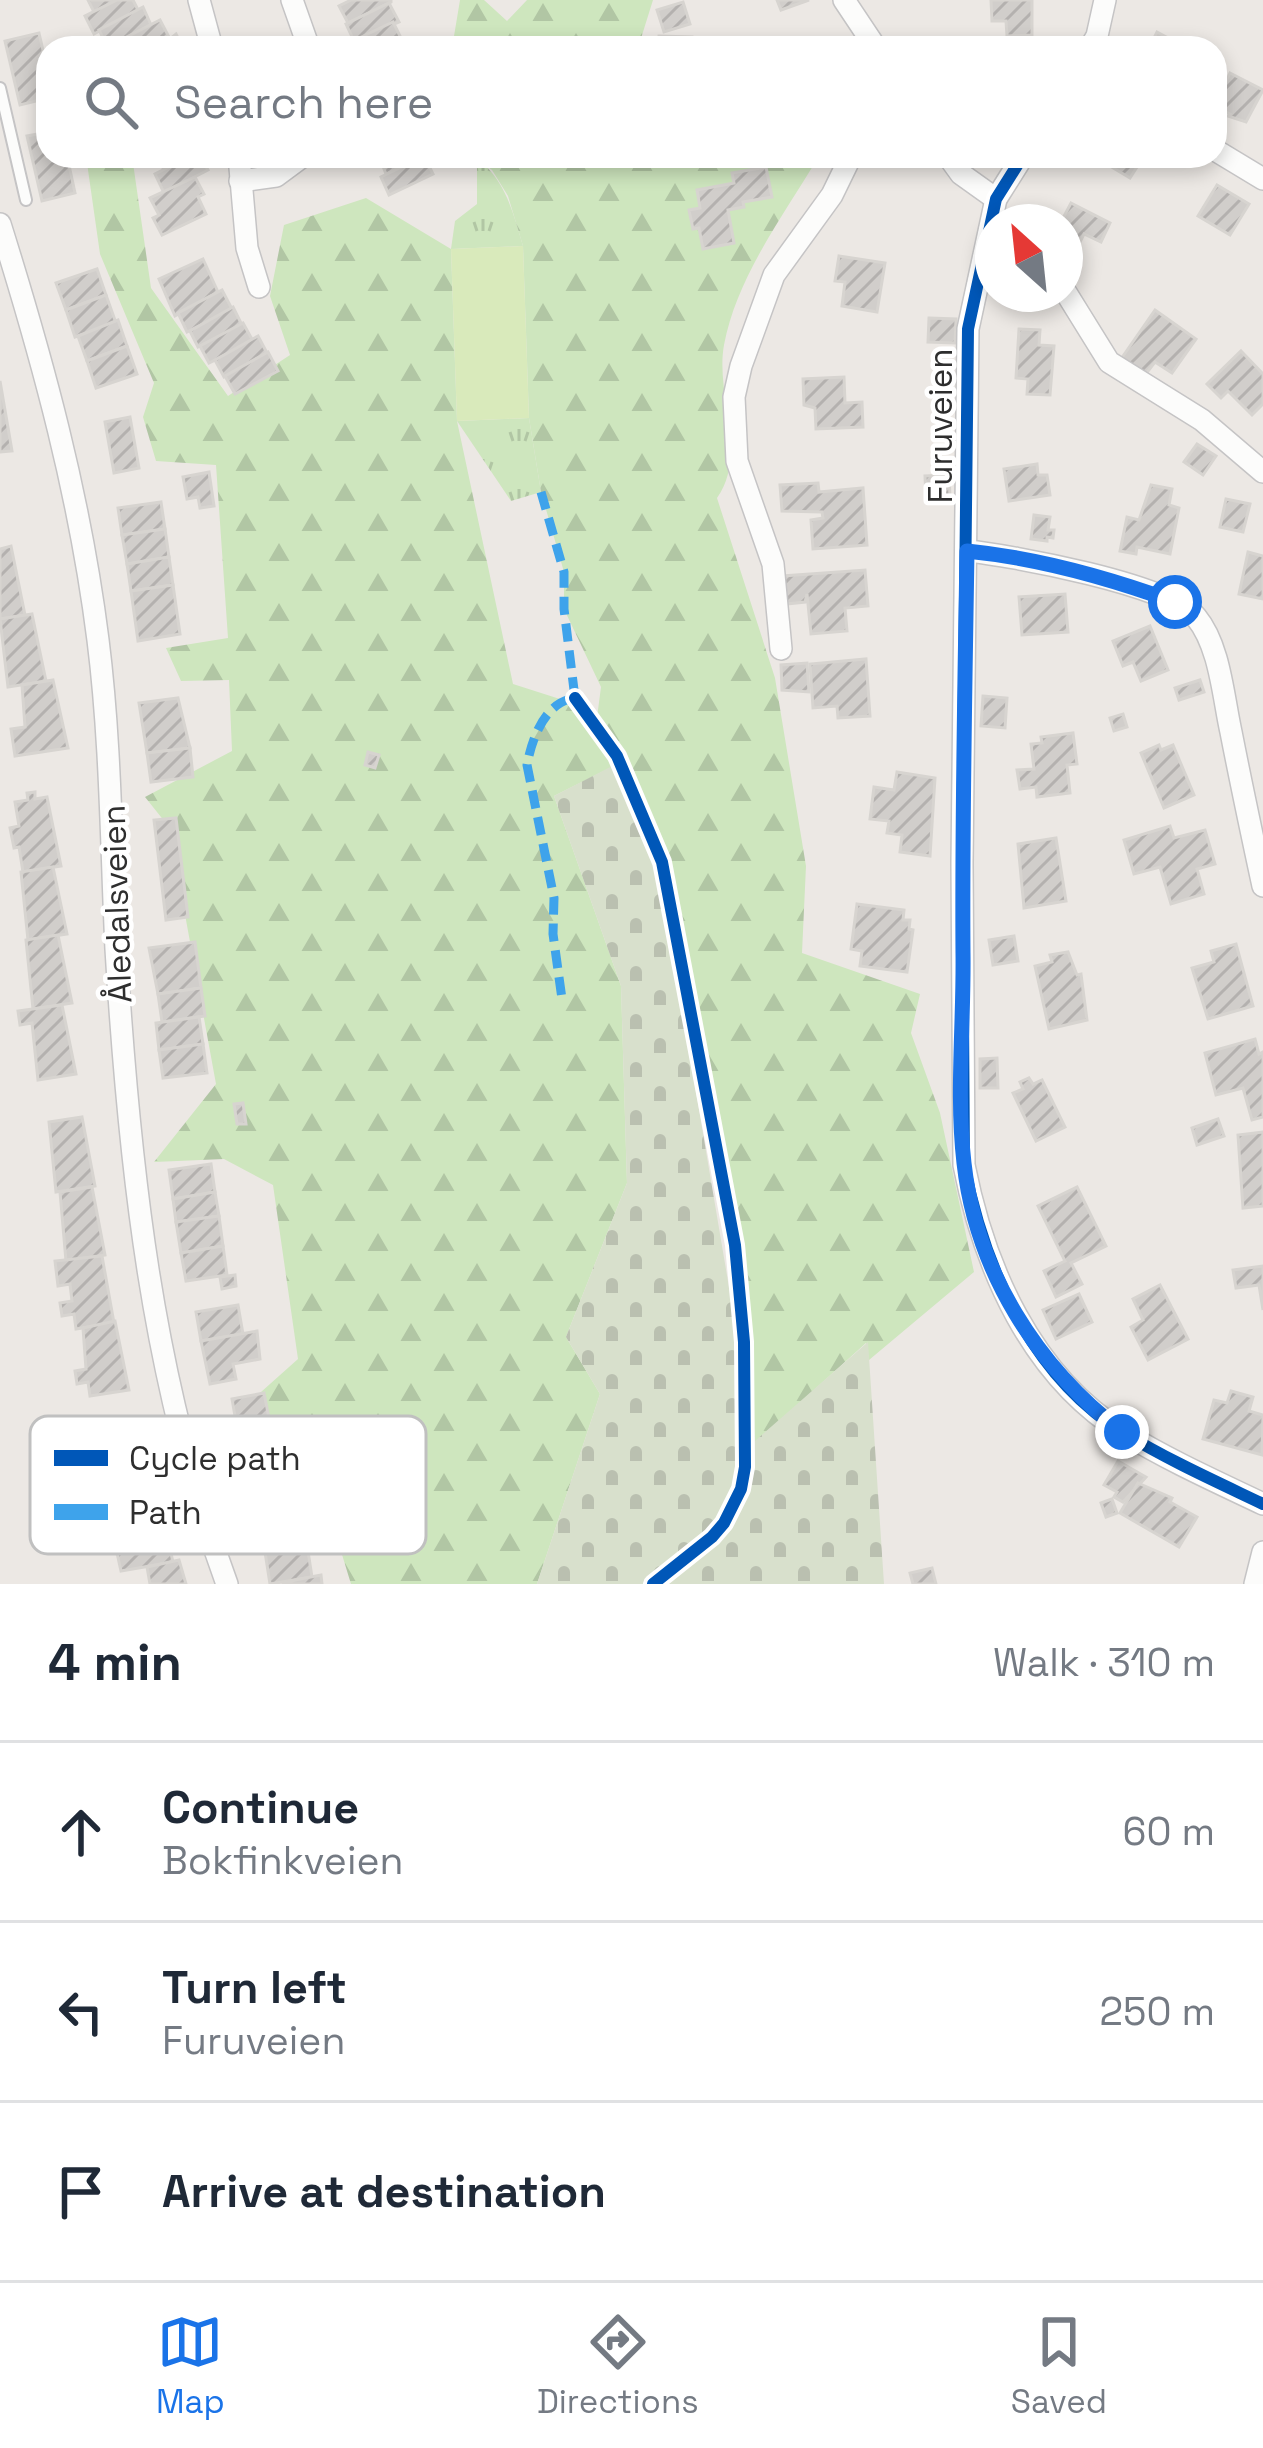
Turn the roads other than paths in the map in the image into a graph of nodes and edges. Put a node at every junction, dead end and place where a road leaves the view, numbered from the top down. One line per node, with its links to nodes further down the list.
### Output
1 (199, 0): 5 (street)
2 (292, 0): 6 (street)
3 (844, 0): 7 (street)
4 (1105, 0): 8 (street)
5 (209, 36)
6 (305, 36)
7 (868, 36)
8 (1097, 36)
9 (0, 88): 19 (lane)
10 (1227, 157): 16 (street)
11 (239, 168): 17 (street)
12 (287, 168): 17 (street)
13 (845, 168): 27 (street)
14 (957, 168): 18 (street)
15 (1015, 168): 18 (street, Furuveien)
16 (1263, 179)
17 (240, 181): 22 (street)
18 (996, 199): 20 (street, Furuveien)
19 (26, 200)
20 (995, 204)
21 (0, 224): 29 (street, Åledalsveien)
22 (259, 287)
23 (975, 298): 26 (street, Furuveien)
24 (1078, 312): 25 (street)
25 (1263, 472)
26 (967, 551): 28 (street); 30 (street, Furuveien)
27 (781, 649)
28 (1263, 886)
29 (177, 1416)
30 (1263, 1504)
31 (1263, 1552): 34 (street)
32 (216, 1554): 33 (street, Åledalsveien)
33 (227, 1584)
34 (1255, 1584)

